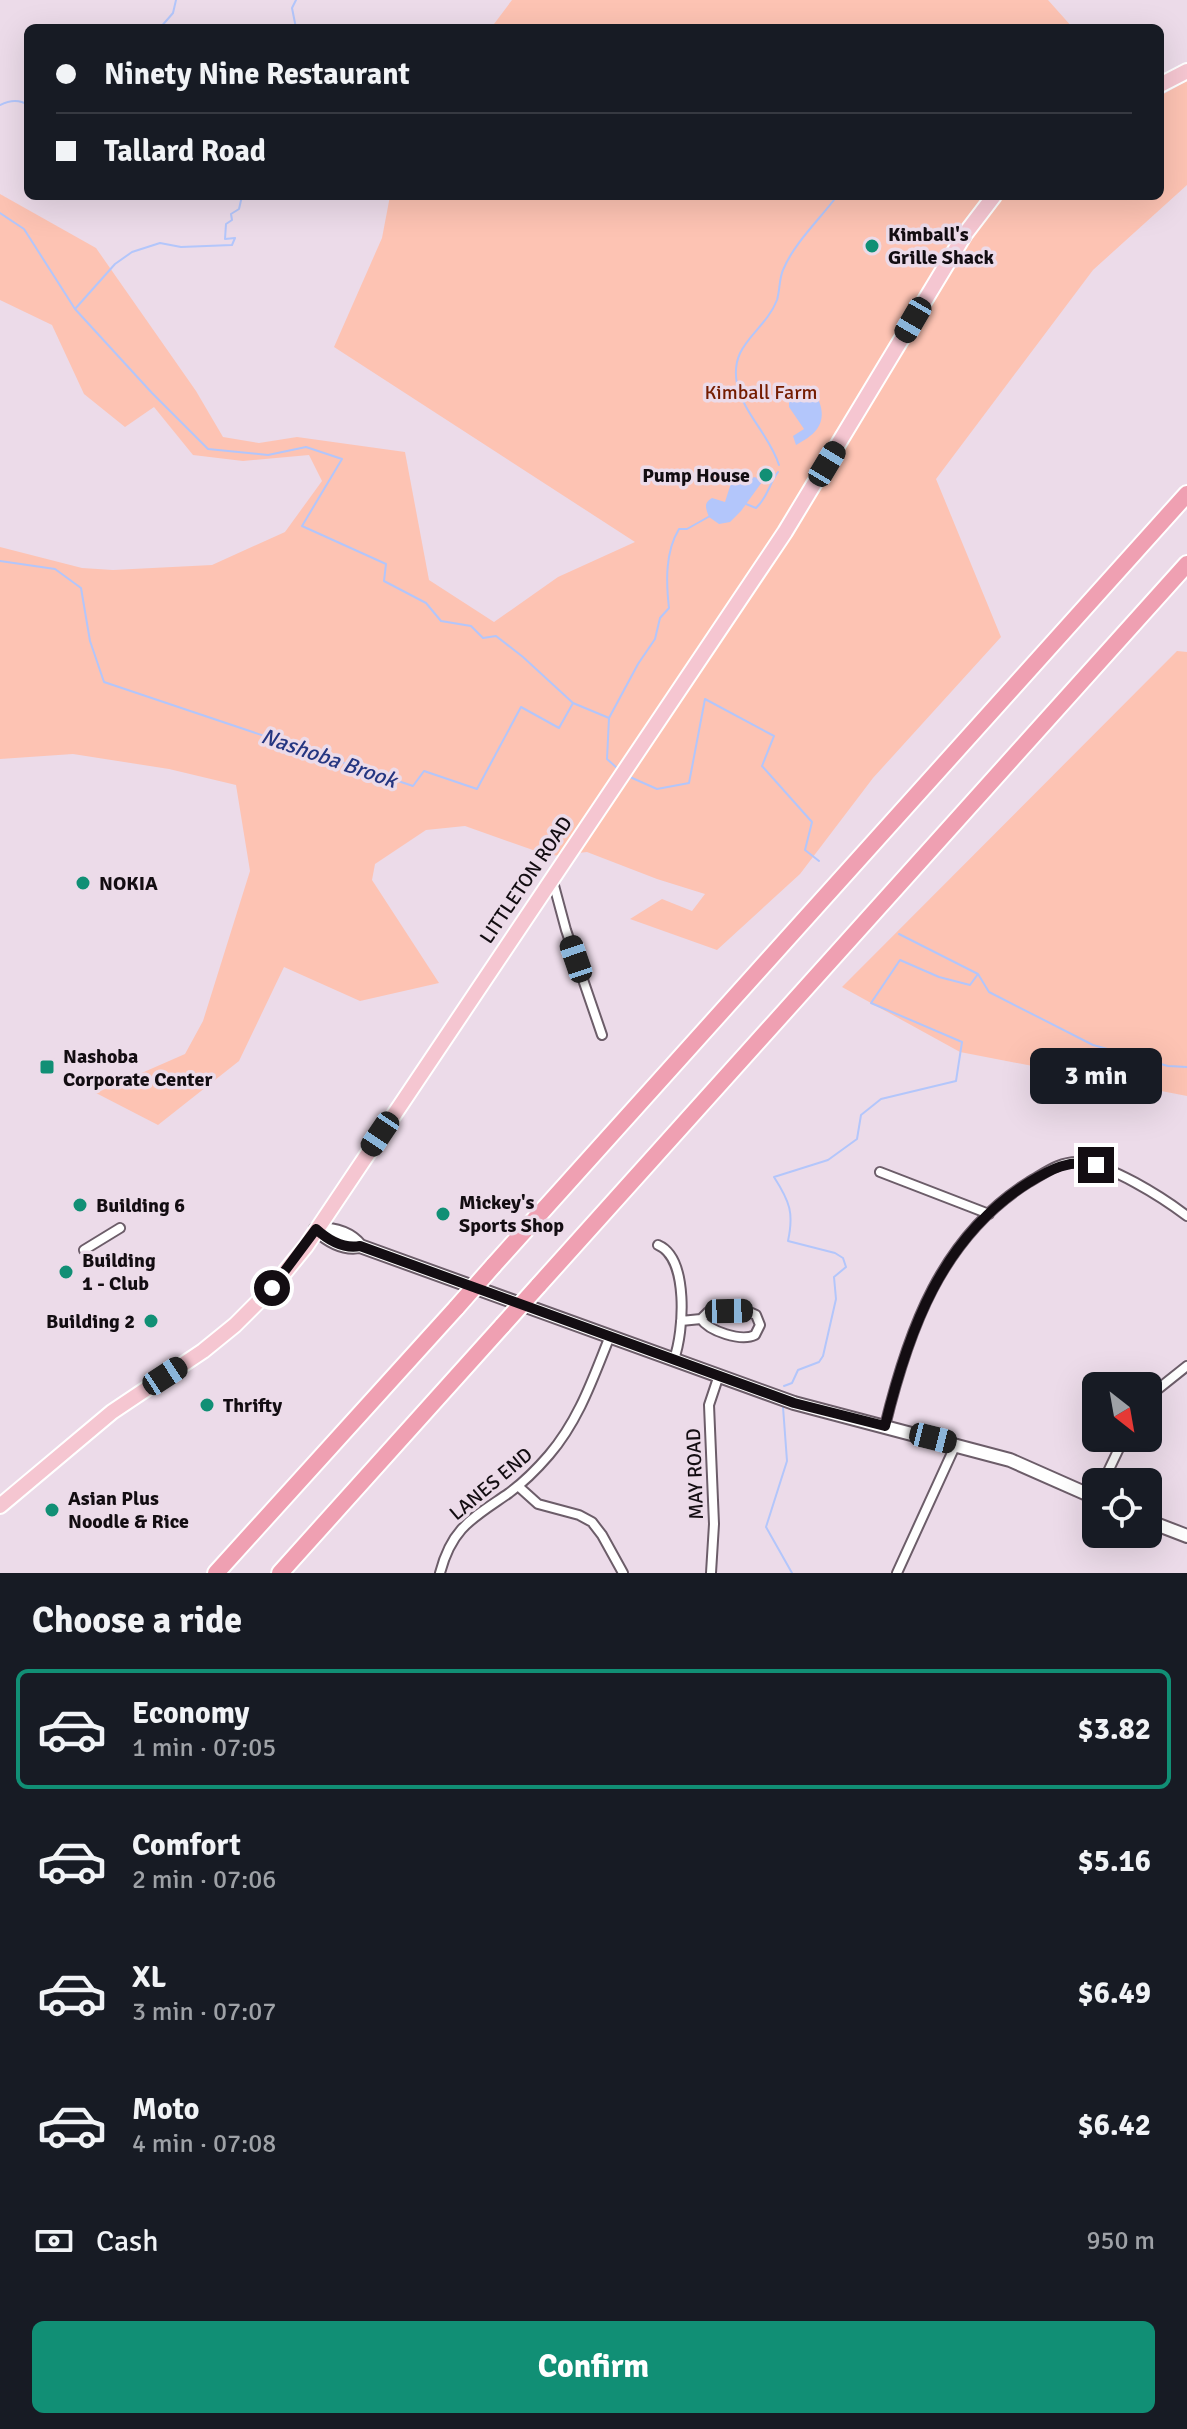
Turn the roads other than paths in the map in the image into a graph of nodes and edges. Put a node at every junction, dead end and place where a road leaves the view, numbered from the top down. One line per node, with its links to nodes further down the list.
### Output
1 (1187, 71): 2 (main road)
2 (1164, 83)
3 (991, 200): 6 (main road, LITTLETON ROAD)
4 (1187, 494): 29 (highway, bridge)
5 (1187, 564): 30 (highway, bridge)
6 (552, 877): 7 (street); 12 (main road, LITTLETON ROAD)
7 (602, 1035)
8 (880, 1172): 9 (street)
9 (989, 1214): 10 (street); 22 (street)
10 (1187, 1216)
11 (120, 1228): 14 (street)
12 (316, 1229): 17 (main road); 26 (main road, LITTLETON ROAD)
13 (658, 1245): 16 (street)
14 (84, 1250)
15 (701, 1319): 15 (street); 16 (street)
16 (681, 1321): 18 (street)
17 (610, 1336): 18 (main road); 24 (street, LANES END)
18 (674, 1359): 20 (main road)
19 (1187, 1366): 21 (street)
20 (719, 1375): 22 (main road); 33 (street, MAY ROAD)
21 (1162, 1386)
22 (885, 1426): 23 (main road)
23 (956, 1444): 25 (main road); 34 (street)
24 (518, 1486): 31 (street, LANES END); 32 (street)
25 (1082, 1492)
26 (0, 1506)
27 (1162, 1526): 28 (main road)
28 (1187, 1536)
29 (216, 1573)
30 (280, 1573)
31 (440, 1573)
32 (623, 1573)
33 (711, 1573)
34 (897, 1573)

